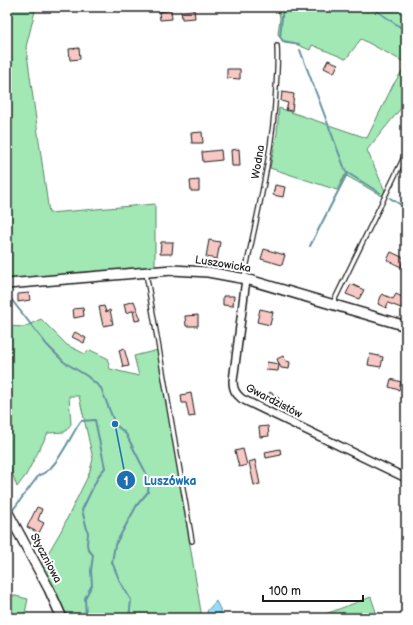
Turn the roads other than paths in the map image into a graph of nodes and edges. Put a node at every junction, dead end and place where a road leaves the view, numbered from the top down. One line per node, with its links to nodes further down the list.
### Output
1 (277, 46): 4 (lane, Wodna)
2 (406, 153): 6 (lane)
3 (146, 272): 4 (street, Luszowicka); 5 (street, Luszowicka); 10 (lane)
4 (245, 279): 6 (street, Luszowicka); 8 (street, Gwardzistów)
5 (7, 284)
6 (332, 304): 7 (street, Luszowicka)
7 (406, 326)
8 (406, 478)
9 (7, 511): 11 (street, Styczniowa)
10 (192, 541)
11 (62, 618)

